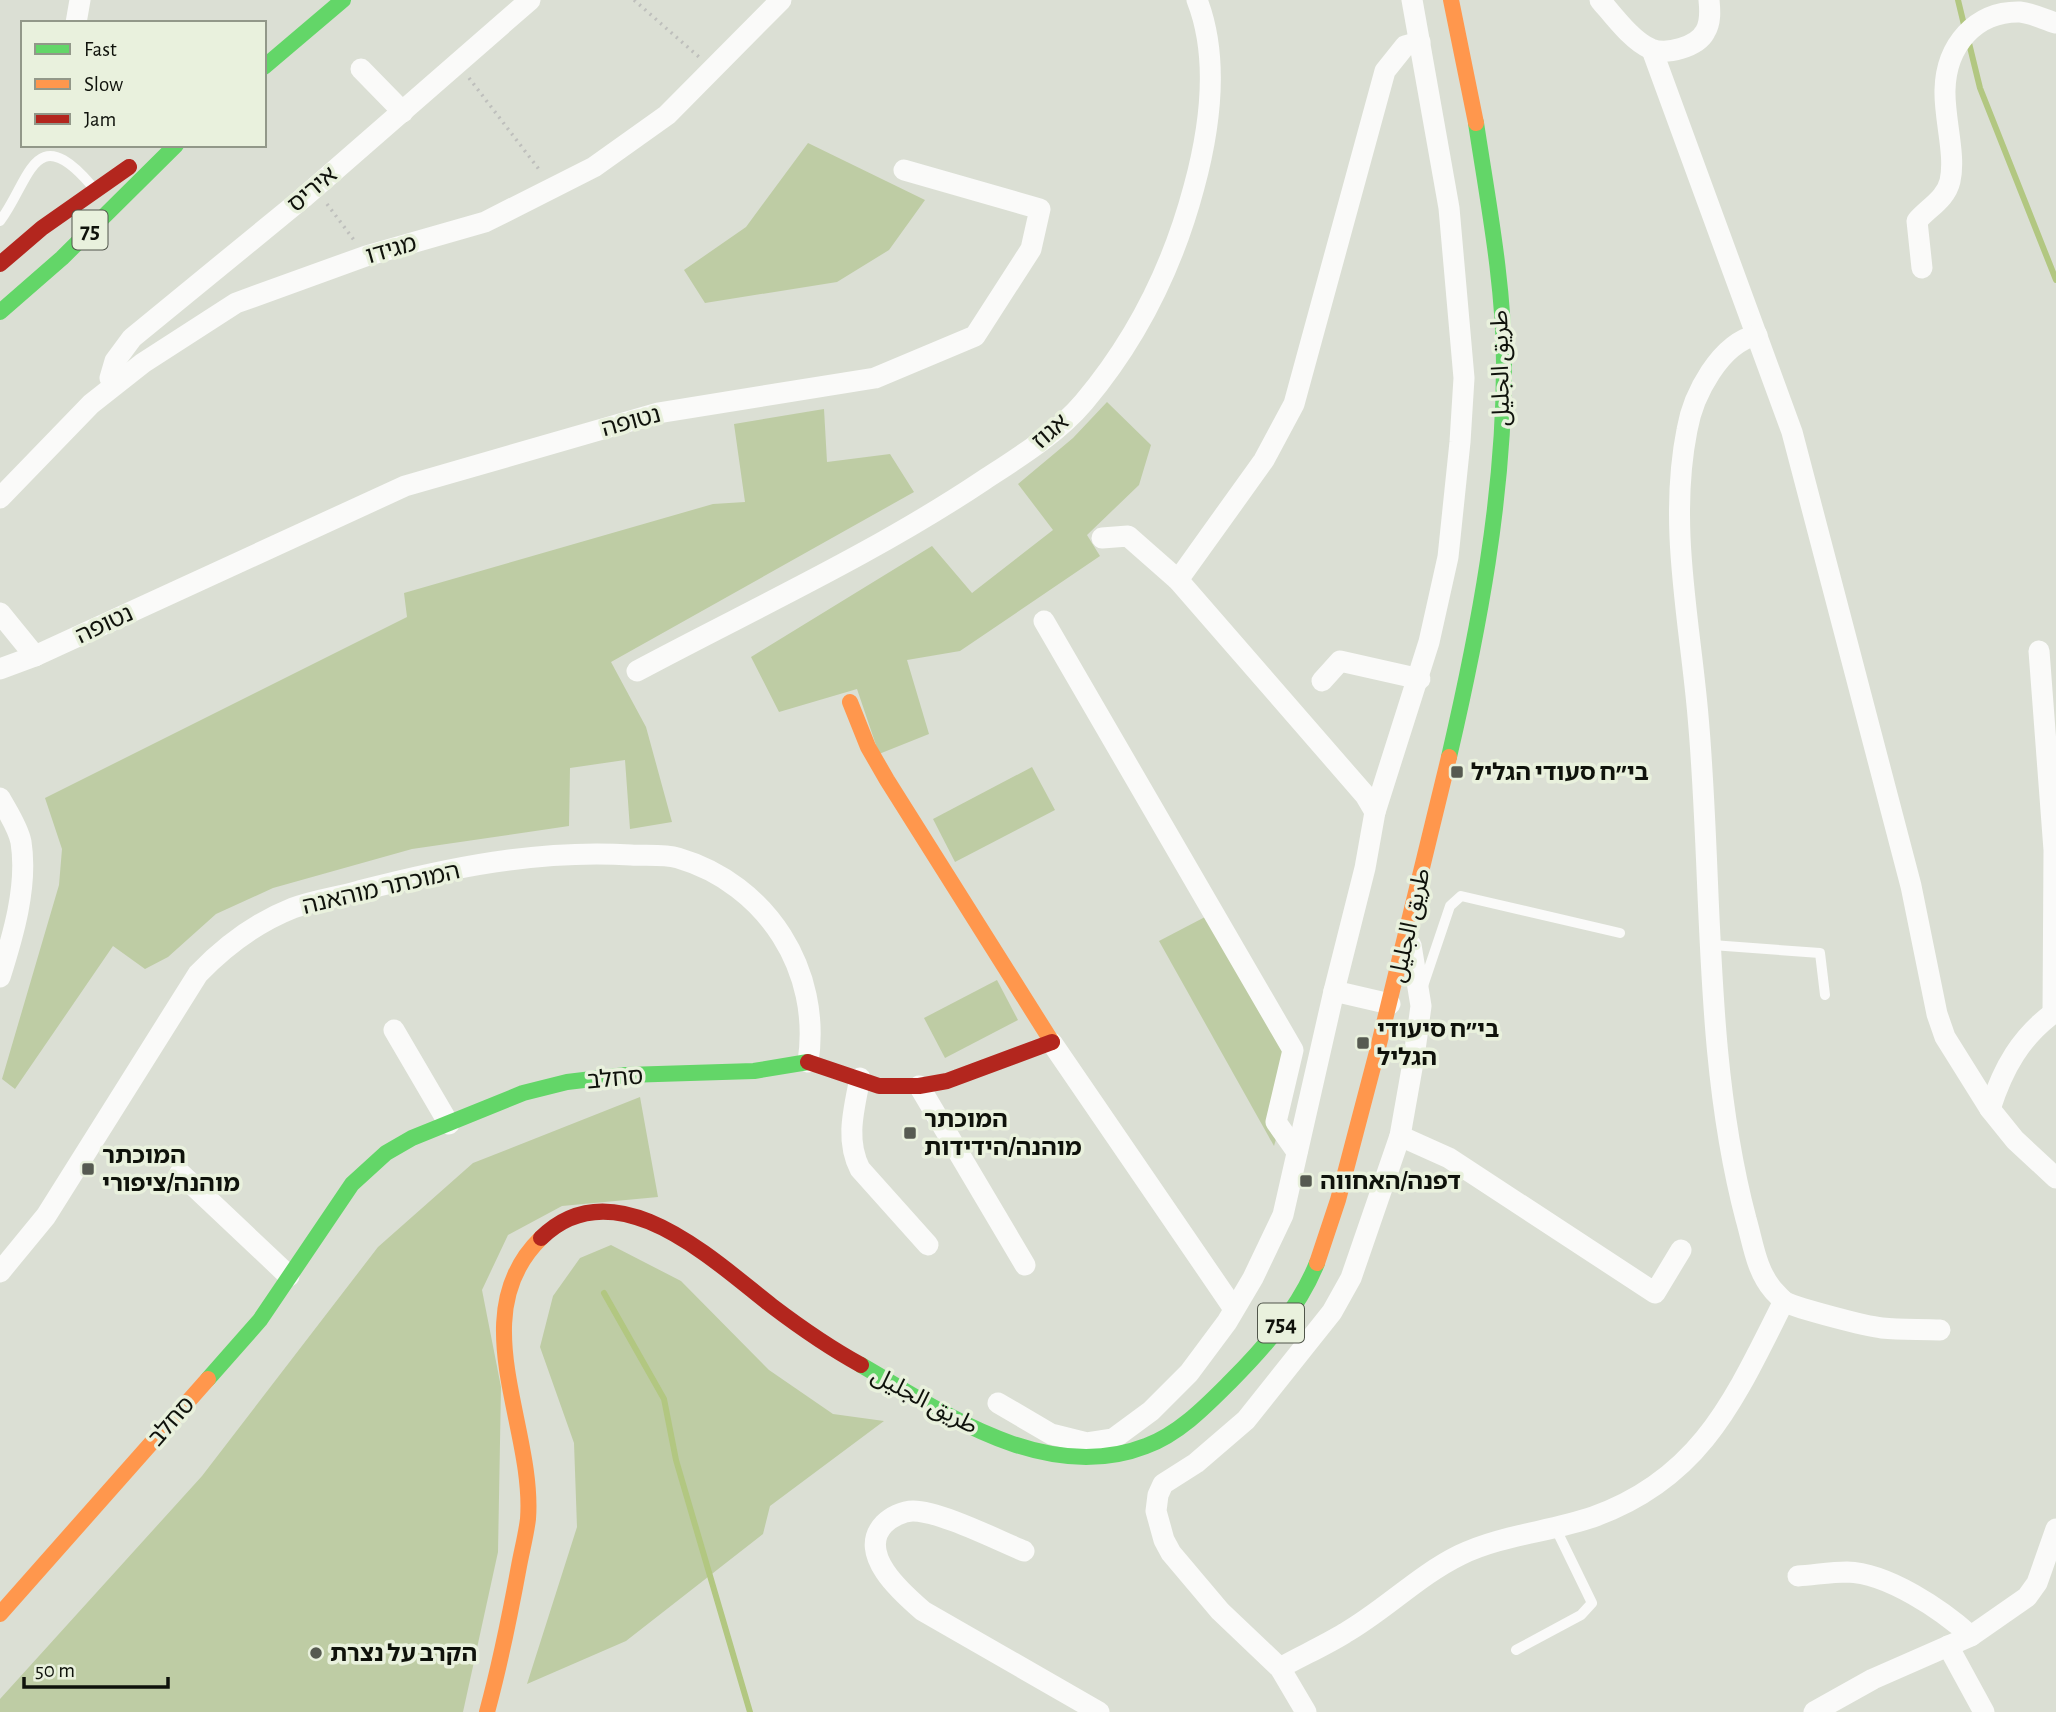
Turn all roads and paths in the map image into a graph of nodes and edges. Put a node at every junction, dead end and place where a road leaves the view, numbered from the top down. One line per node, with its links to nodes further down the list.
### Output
1 (80, 0): 12 (street)
2 (343, 0): 15 (main road)
3 (634, 0): 18 (path)
4 (781, 0): 18 (street, מגידו)
5 (1197, 0): 42 (street, אגוז)
6 (1412, 0): 13 (street)
7 (1451, 0): 48 (main road, طريق الجليل / 754)
8 (1600, 0): 14 (street)
9 (1709, 0): 14 (street)
10 (520, 3): 16 (street, איריס)
11 (2049, 14): 29 (street)
12 (76, 21)
13 (1420, 42): 35 (street); 43 (street)
14 (1652, 50): 31 (street)
15 (266, 65)
16 (458, 65): 19 (street, איריס); 23 (path)
17 (361, 69): 19 (street)
18 (713, 70): 23 (street, מגידו)
19 (403, 112): 24 (street, איריס)
20 (160, 147): 25 (main road, 75)
21 (174, 147): 30 (main road, 75)
22 (904, 170): 39 (street, נטופה)
23 (554, 187): 27 (street, מגידו)
24 (314, 188): 27 (path); 32 (street, איריס)
25 (95, 190): 26 (lane); 28 (main road, 75)
26 (0, 221)
27 (366, 256): 32 (street, מגידו)
28 (0, 264)
29 (1922, 268)
30 (0, 312)
31 (1757, 335): 50 (street); 62 (street)
32 (114, 385): 33 (street, מגידו)
33 (0, 498)
34 (1102, 538): 35 (street)
35 (1178, 580): 47 (street)
36 (0, 614): 39 (street)
37 (1044, 621): 65 (street)
38 (2039, 651): 56 (street)
39 (35, 656): 40 (street, נטופה); 41 (street, נטופה)
40 (0, 662)
41 (0, 669)
42 (637, 671)
43 (1420, 679): 44 (street); 47 (street)
44 (1322, 681)
45 (850, 702): 58 (main road)
46 (0, 798): 51 (street)
47 (1375, 812): 52 (street)
48 (1408, 927): 54 (street); 55 (main road, طريق الجليل / 754)
49 (1620, 933): 54 (lane)
50 (1712, 945): 53 (lane); 73 (street)
51 (0, 977)
52 (1334, 991): 55 (street); 65 (street)
53 (1825, 995)
54 (1419, 997): 64 (street)
55 (1390, 1004): 86 (main road, طريق الجليل / 754)
56 (2055, 1012): 62 (street)
57 (394, 1030): 63 (street)
58 (1052, 1043): 61 (main road, סחלב); 74 (street)
59 (808, 1062): 60 (main road, סחלב); 63 (main road, סחלב); 71 (street, המוכתר מוהאנה)
60 (860, 1078): 61 (main road, סחלב); 68 (street)
61 (919, 1086): 70 (street)
62 (1990, 1109): 67 (street)
63 (449, 1124): 72 (main road, סחלב)
64 (1400, 1136): 69 (street); 85 (street)
65 (1297, 1152): 74 (street)
66 (180, 1173): 72 (street)
67 (2056, 1178)
68 (928, 1245)
69 (1681, 1250)
70 (1025, 1265)
71 (0, 1272)
72 (289, 1276): 81 (main road, סחלב)
73 (1784, 1301): 75 (street); 77 (street)
74 (1234, 1309): 76 (street)
75 (1940, 1330)
76 (998, 1403)
77 (1555, 1527): 84 (lane); 85 (street)
78 (2056, 1529): 82 (street)
79 (1024, 1550): 87 (street)
80 (1798, 1576): 82 (street)
81 (0, 1615)
82 (1971, 1636): 83 (street)
83 (1948, 1646): 89 (street); 90 (street)
84 (1516, 1650)
85 (1280, 1668): 88 (street)
86 (486, 1712)
87 (1099, 1712)
88 (1306, 1712)
89 (1814, 1712)
90 (1984, 1712)

